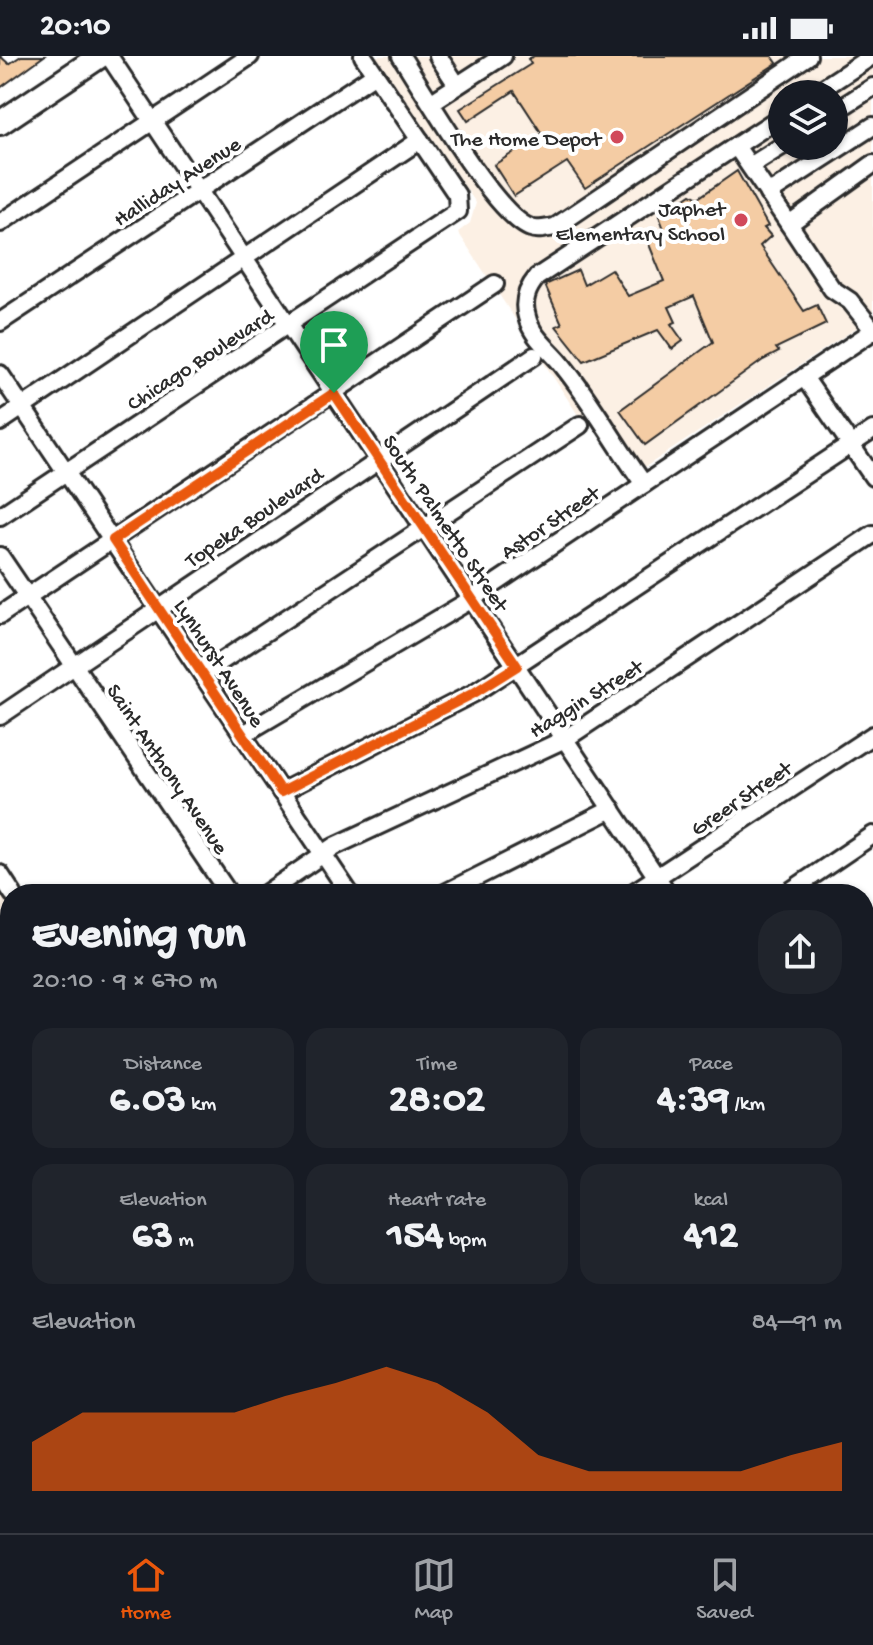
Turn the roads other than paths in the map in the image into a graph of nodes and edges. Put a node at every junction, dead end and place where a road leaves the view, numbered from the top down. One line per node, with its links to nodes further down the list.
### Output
1 (100, 56): 18 (main road)
2 (109, 56): 17 (street, South Palmetto Street)
3 (250, 56): 17 (street)
4 (363, 56): 11 (street)
5 (401, 56): 15 (street)
6 (438, 56): 13 (street)
7 (503, 56): 10 (street)
8 (808, 56): 15 (street)
9 (871, 61): 12 (street)
10 (482, 62): 13 (street)
11 (375, 74): 21 (street); 26 (street, Halliday Avenue)
12 (838, 80)
13 (457, 85): 15 (street)
14 (873, 87): 16 (street)
15 (432, 102)
16 (848, 103)
17 (152, 121): 26 (street, South Palmetto Street); 28 (street)
18 (0, 123)
19 (768, 125): 22 (street)
20 (873, 126): 27 (street)
21 (420, 140): 30 (street); 33 (street, Chicago Boulevard)
22 (736, 146): 25 (street); 47 (street)
23 (768, 155): 25 (street)
24 (873, 164): 29 (street)
25 (750, 166): 27 (street)
26 (199, 191): 30 (street, South Palmetto Street); 32 (street, Halliday Avenue)
27 (768, 194): 29 (street)
28 (0, 223)
29 (789, 224): 34 (street)
30 (244, 258): 33 (street, South Palmetto Street); 39 (street)
31 (495, 284): 38 (street)
32 (0, 322)
33 (289, 325): 38 (street, South Palmetto Street); 45 (street, Chicago Boulevard)
34 (873, 331): 37 (street, Astor Street)
35 (534, 356): 44 (street, Topeka Boulevard)
36 (0, 374): 39 (street, Lynhurst Avenue)
37 (804, 377): 43 (street); 47 (street, Astor Street)
38 (334, 393): 44 (street, South Palmetto Street); 51 (street)
39 (23, 407): 40 (street); 45 (street, Lynhurst Avenue)
40 (0, 422)
41 (580, 425): 49 (street)
42 (873, 430): 43 (street)
43 (851, 444): 46 (street); 57 (street)
44 (379, 459): 49 (street, South Palmetto Street); 55 (street, Topeka Boulevard)
45 (67, 471): 48 (street, Chicago Boulevard); 51 (street, Lynhurst Avenue)
46 (873, 477)
47 (644, 484): 54 (street, Astor Street)
48 (0, 516)
49 (424, 528): 54 (street, South Palmetto Street); 59 (street)
50 (873, 534): 63 (street, Haggin Street)
51 (113, 540): 53 (street); 55 (street, Lynhurst Avenue)
52 (0, 556): 53 (street, Saint Anthony Avenue)
53 (27, 597): 56 (street); 58 (street, Saint Anthony Avenue)
54 (472, 599): 57 (street, South Palmetto Street); 61 (street, Astor Street)
55 (158, 606): 58 (street, Topeka Boulevard); 59 (street, Lynhurst Avenue)
56 (0, 615)
57 (517, 666): 63 (street, South Palmetto Street); 64 (street)
58 (73, 667): 60 (street, Topeka Boulevard); 69 (street, Saint Anthony Avenue)
59 (202, 674): 61 (street, Lynhurst Avenue)
60 (0, 716)
61 (242, 735): 64 (street, Lynhurst Avenue)
62 (873, 735): 68 (street, Greer Street)
63 (565, 739): 65 (street, South Palmetto Street); 67 (street, Haggin Street)
64 (281, 792): 67 (street, Lynhurst Avenue)
65 (612, 809): 68 (street, South Palmetto Street); 72 (street)
66 (873, 835): 75 (street)
67 (323, 854): 70 (street, Haggin Street); 71 (street, Lynhurst Avenue)
68 (658, 878): 73 (street, Greer Street); 74 (street, South Palmetto Street)
69 (222, 884)
70 (280, 884)
71 (343, 884)
72 (463, 884)
73 (648, 884)
74 (662, 884)
75 (801, 884)

